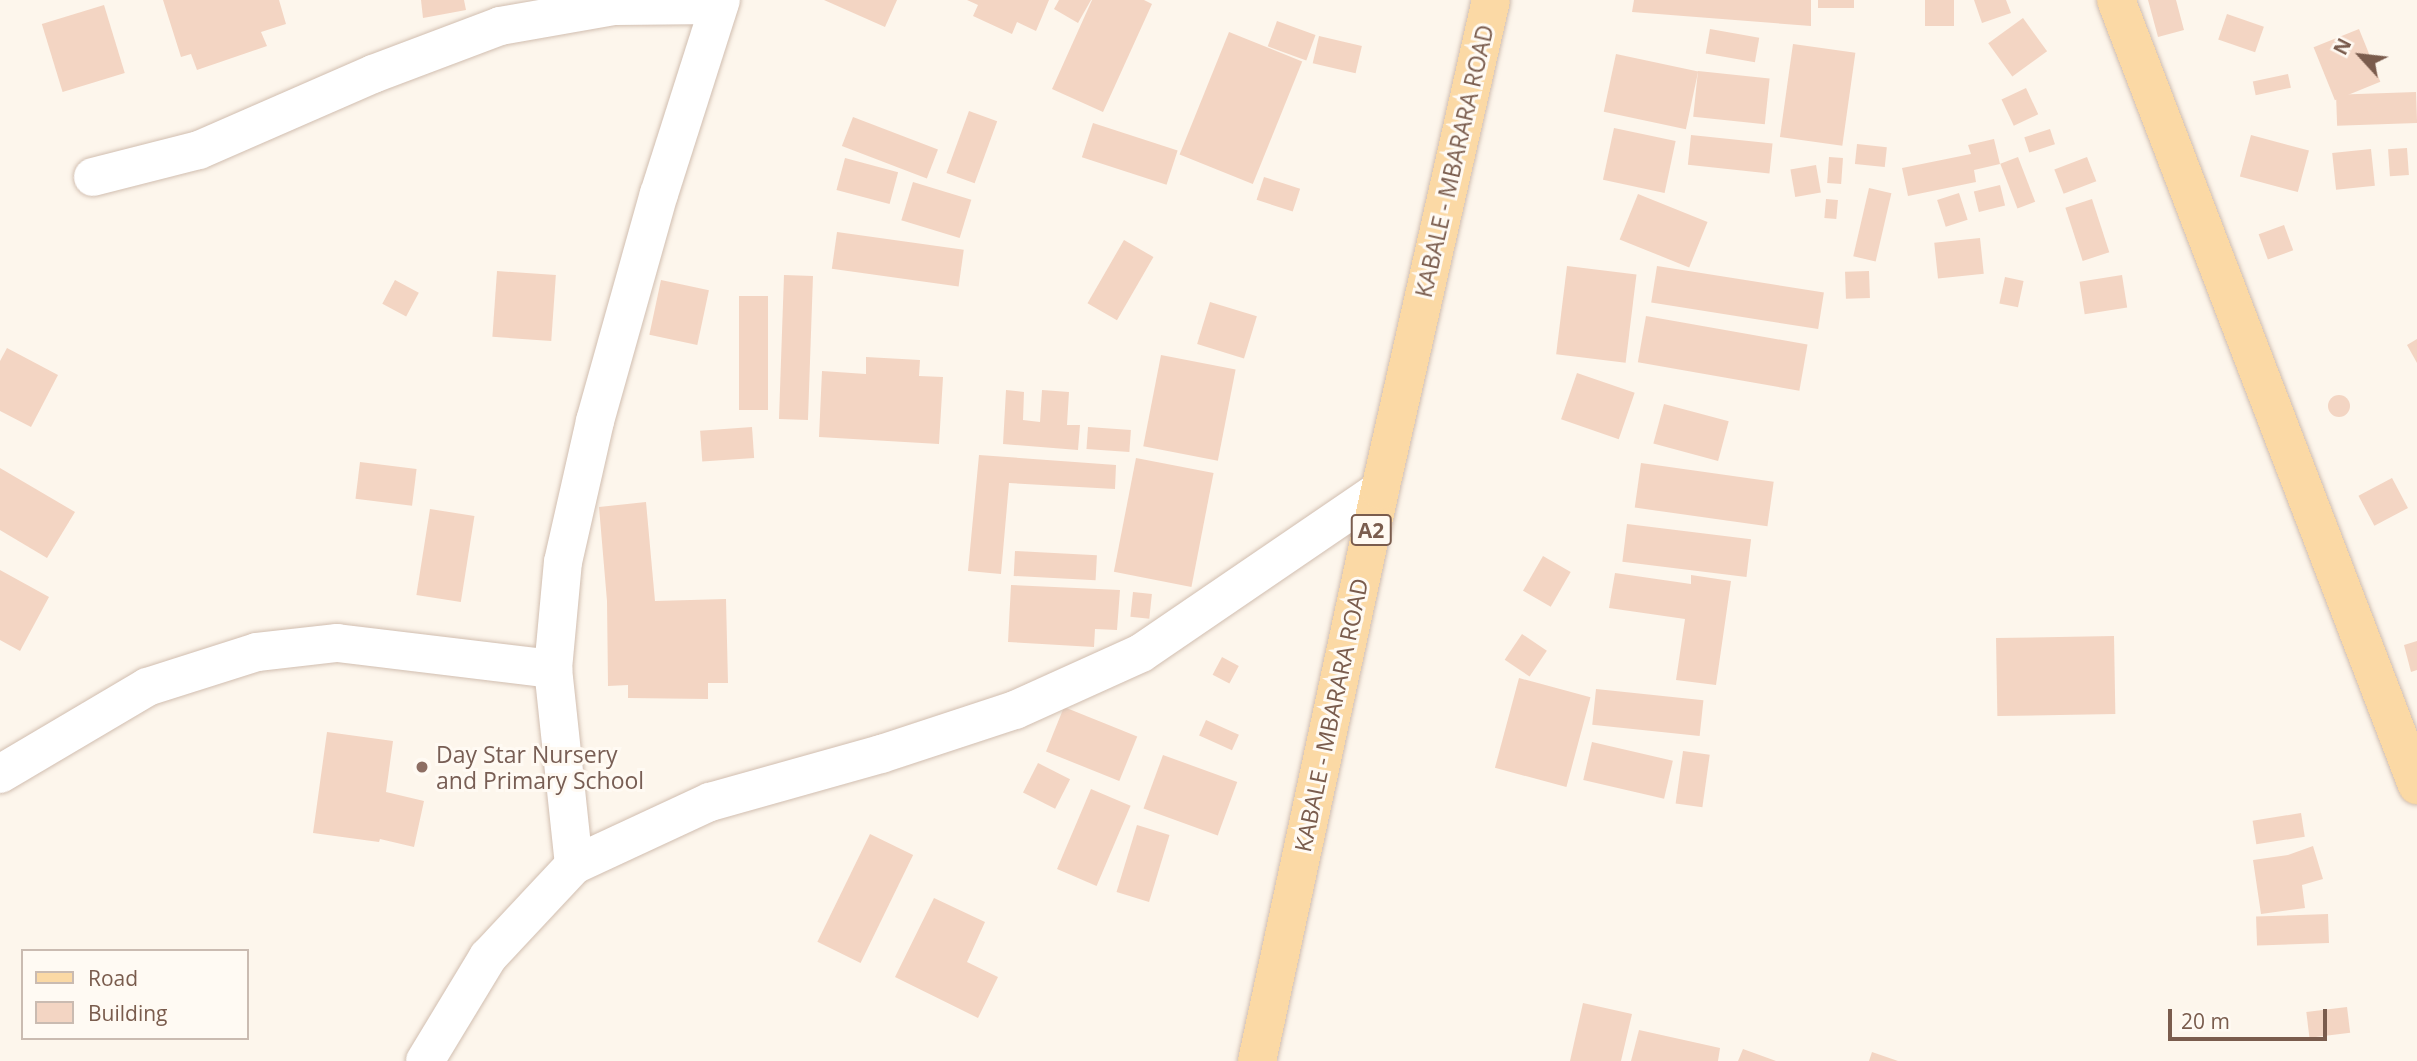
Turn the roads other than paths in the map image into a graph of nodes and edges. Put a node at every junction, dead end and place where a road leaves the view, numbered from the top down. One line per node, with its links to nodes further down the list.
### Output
1 (1491, 0): 5 (main road, KABALE - MBARARA ROAD / A2)
2 (2116, 0): 8 (main road)
3 (720, 2): 4 (street); 6 (street)
4 (93, 177)
5 (1380, 490): 9 (street); 11 (main road, KABALE - MBARARA ROAD / A2)
6 (553, 669): 7 (street); 9 (street)
7 (0, 774)
8 (2417, 785)
9 (574, 865): 10 (street)
10 (425, 1061)
11 (1257, 1061)

